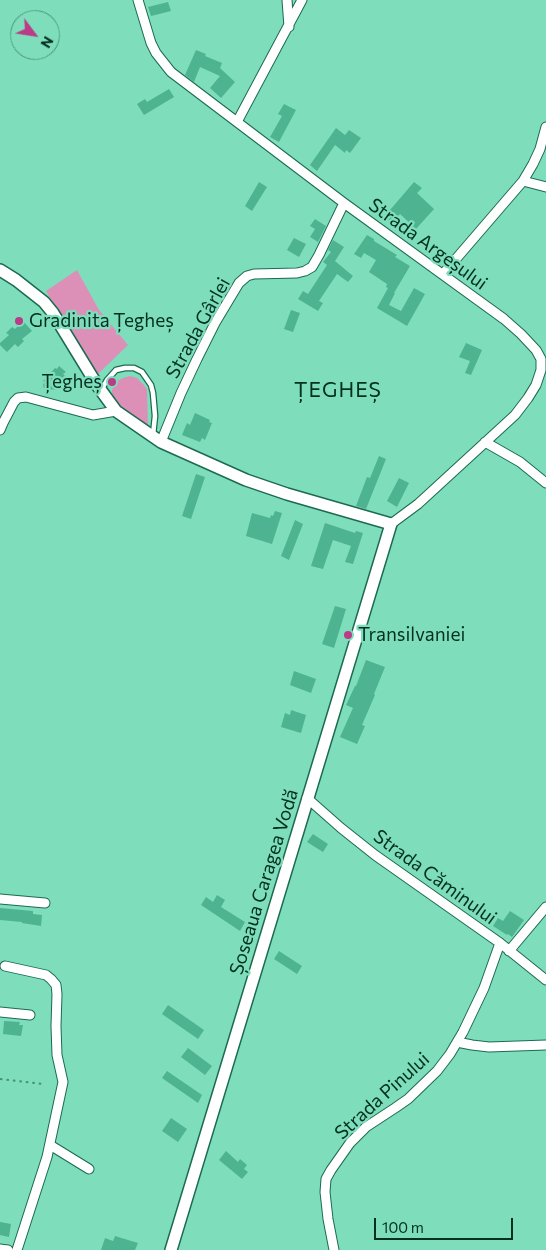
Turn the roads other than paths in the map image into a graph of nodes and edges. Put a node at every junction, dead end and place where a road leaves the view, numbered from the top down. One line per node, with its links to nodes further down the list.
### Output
1 (138, 0): 5 (street, Strada Argeșului)
2 (287, 0): 4 (street)
3 (302, 0): 4 (street)
4 (289, 27): 5 (street)
5 (237, 122): 9 (street, Strada Argeșului)
6 (546, 127): 7 (street)
7 (523, 181): 8 (street); 11 (street)
8 (546, 187)
9 (344, 203): 11 (street, Strada Argeșului); 16 (street, Strada Gârlei)
10 (0, 270): 13 (street)
11 (443, 274): 12 (street, Strada Argeșului)
12 (544, 358): 17 (street, Strada Argeșului)
13 (101, 391): 14 (street); 16 (lane)
14 (116, 411): 15 (street); 16 (street)
15 (1, 425)
16 (157, 439): 19 (street)
17 (484, 442): 18 (street); 19 (street, Strada Argeșului)
18 (546, 483)
19 (391, 524): 20 (street, Șoseaua Caragea Vodă)
20 (307, 798): 24 (street, Strada Căminului); 37 (street, Șoseaua Caragea Vodă)
21 (0, 898): 22 (street)
22 (45, 903)
23 (546, 907): 25 (street)
24 (500, 943): 25 (street, Strada Căminului); 30 (street, Strada Pinului)
25 (509, 951): 27 (street, Strada Căminului)
26 (5, 966): 32 (street)
27 (546, 980)
28 (0, 1012): 29 (street)
29 (30, 1015)
30 (457, 1042): 31 (street); 38 (street, Strada Pinului)
31 (546, 1045)
32 (50, 1145): 33 (street); 36 (street)
33 (89, 1169)
34 (0, 1249): 35 (street)
35 (8, 1250)
36 (17, 1250)
37 (171, 1250)
38 (334, 1250)

